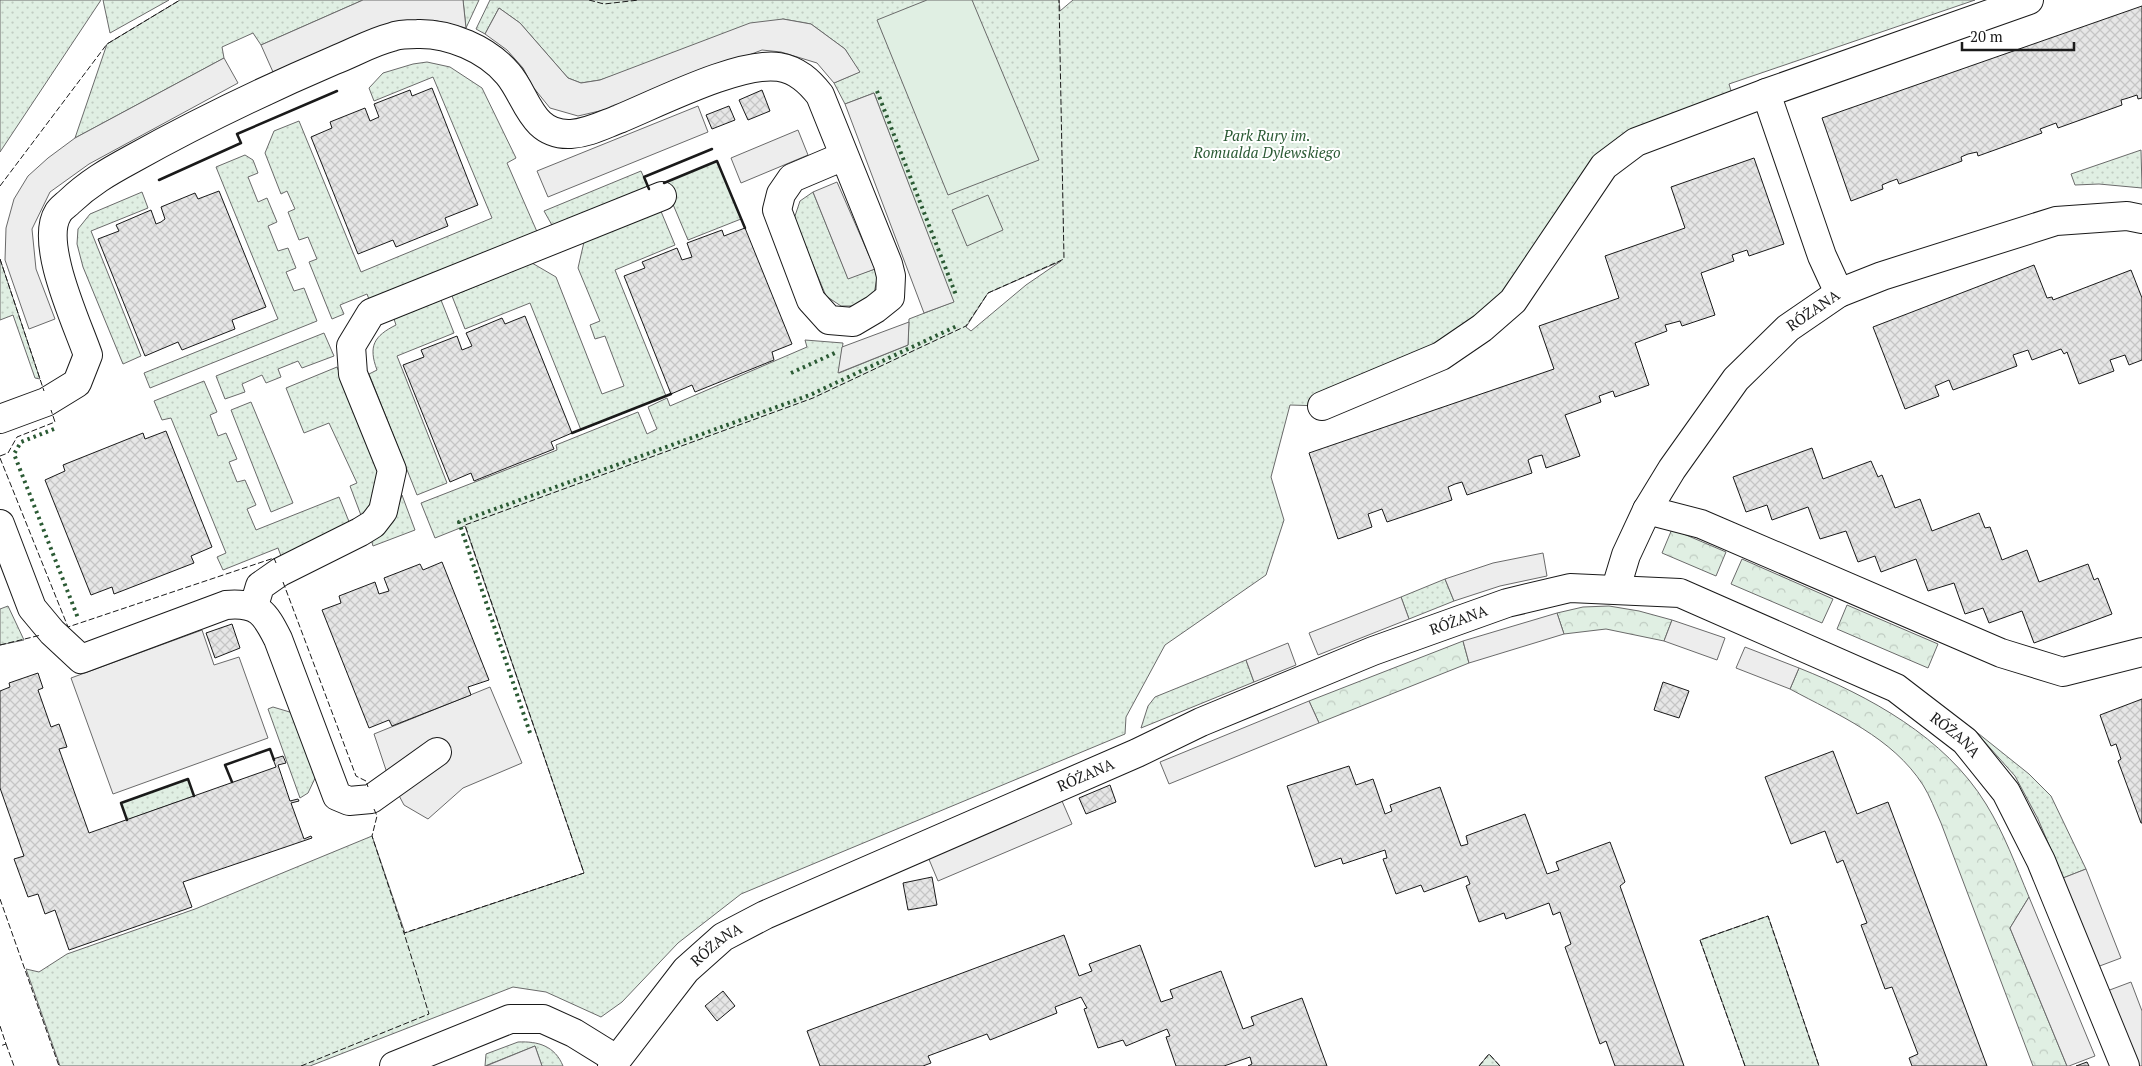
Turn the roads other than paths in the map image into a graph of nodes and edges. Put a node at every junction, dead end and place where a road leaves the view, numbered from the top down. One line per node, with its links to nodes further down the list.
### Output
1 (2030, 0): 2 (street)
2 (1766, 93): 6 (street); 7 (street)
3 (844, 156): 3 (street); 8 (street)
4 (662, 196): 12 (street)
5 (2142, 219): 6 (street, RÓŻANA)
6 (1839, 293): 9 (street, RÓŻANA)
7 (1322, 406)
8 (0, 419)
9 (1647, 510): 11 (street, RÓŻANA); 13 (street)
10 (0, 524): 12 (street)
11 (1616, 588): 15 (street, RÓŻANA); 17 (street, RÓŻANA)
12 (254, 606): 14 (street)
13 (2142, 652)
14 (436, 752)
15 (614, 1062): 16 (street)
16 (394, 1066)
17 (2125, 1066)

